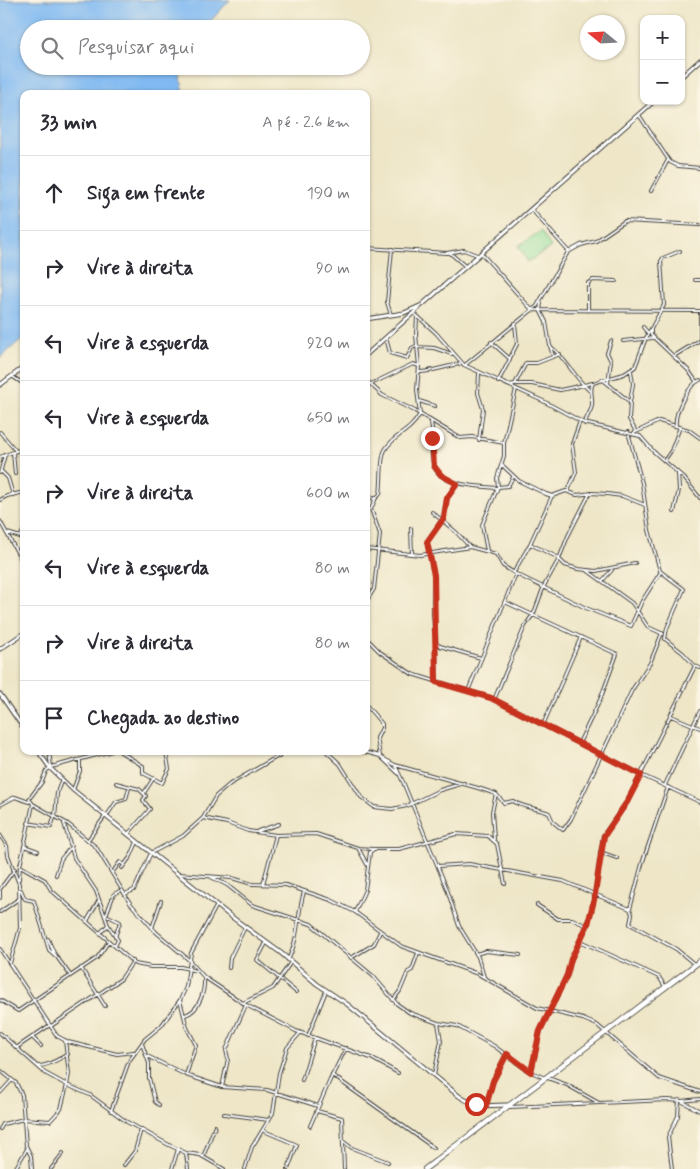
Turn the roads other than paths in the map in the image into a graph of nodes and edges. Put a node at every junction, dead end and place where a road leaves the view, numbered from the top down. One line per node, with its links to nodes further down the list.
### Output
1 (700, 60): 2 (street)
2 (685, 73)
3 (649, 105): 4 (street)
4 (639, 114): 5 (street); 8 (street)
5 (669, 160): 6 (street); 7 (street)
6 (700, 168)
7 (651, 191)
8 (532, 210): 13 (street); 15 (street)
9 (700, 225): 13 (street)
10 (370, 247): 11 (street)
11 (392, 249): 14 (street); 28 (street)
12 (680, 251): 25 (street)
13 (569, 252): 21 (street)
14 (447, 253): 16 (street); 17 (street)
15 (482, 254): 16 (street); 23 (street)
16 (478, 257): 17 (street)
17 (466, 268): 22 (street)
18 (695, 280): 19 (street)
19 (700, 280)
20 (616, 281): 26 (street)
21 (541, 300): 23 (street); 24 (street)
22 (422, 305): 28 (street); 29 (street)
23 (532, 310): 24 (street); 31 (street)
24 (540, 310): 26 (street); 42 (street)
25 (662, 310): 26 (street); 27 (street); 33 (street)
26 (588, 311)
27 (700, 311): 47 (street)
28 (391, 315): 30 (street)
29 (415, 315): 35 (street); 41 (street); 44 (street)
30 (370, 318)
31 (515, 322): 40 (street); 48 (street)
32 (643, 327): 34 (street)
33 (651, 327): 34 (street); 37 (street)
34 (648, 333): 36 (street)
35 (386, 338): 41 (street); 43 (street)
36 (646, 338): 37 (street); 39 (street); 52 (street)
37 (654, 338): 47 (street)
38 (610, 341): 56 (street)
39 (623, 341)
40 (491, 342): 48 (street); 49 (street)
41 (417, 346): 44 (street); 50 (street)
42 (550, 346): 45 (street); 46 (street)
43 (370, 352)
44 (453, 354): 49 (street)
45 (560, 354): 46 (street); 68 (street)
46 (553, 356): 65 (street)
47 (674, 356): 60 (street)
48 (510, 358): 61 (street)
49 (462, 365): 53 (street); 54 (street)
50 (419, 366): 53 (street); 64 (street)
51 (20, 369): 55 (street)
52 (632, 369): 56 (street); 72 (street)
53 (419, 372): 71 (street)
54 (479, 373): 61 (street); 88 (street)
55 (11, 375): 59 (street); 66 (street)
56 (609, 377): 57 (street); 63 (street)
57 (602, 379): 62 (street); 63 (street)
58 (700, 380): 60 (street)
59 (20, 381)
60 (696, 381): 81 (street)
61 (498, 382): 67 (street)
62 (593, 383): 68 (street); 70 (street)
63 (608, 383): 72 (street)
64 (371, 384): 75 (street)
65 (515, 384): 67 (street); 68 (street)
66 (0, 385)
67 (505, 385): 69 (street)
68 (583, 386): 70 (street)
69 (516, 389): 78 (street); 89 (street)
70 (591, 392): 80 (street)
71 (419, 401): 73 (street); 74 (street)
72 (630, 402): 86 (street)
73 (436, 406)
74 (420, 408): 75 (street); 76 (street)
75 (415, 411): 76 (street)
76 (420, 414): 77 (street); 110 (street)
77 (431, 421): 79 (street); 83 (street)
78 (580, 421): 80 (street); 103 (street)
79 (436, 424): 83 (street); 88 (street)
80 (585, 424): 85 (street)
81 (676, 426): 82 (street); 86 (street)
82 (680, 427): 87 (street); 95 (street)
83 (432, 428): 101 (street)
84 (0, 432): 91 (street)
85 (628, 432): 86 (street); 112 (street)
86 (635, 432): 95 (street)
87 (700, 438)
88 (478, 440): 89 (street)
89 (504, 443): 96 (street)
90 (20, 450): 91 (street)
91 (16, 451): 92 (street)
92 (13, 452): 93 (street); 99 (street)
93 (5, 455): 94 (street); 97 (street)
94 (0, 457)
95 (664, 461): 98 (street)
96 (502, 465): 100 (street); 102 (street)
97 (0, 472): 106 (street)
98 (678, 473): 109 (street); 114 (street)
99 (15, 474)
100 (513, 477): 102 (street); 108 (street)
101 (457, 484): 102 (street); 115 (street)
102 (498, 487): 124 (street)
103 (568, 492): 105 (street); 108 (street)
104 (20, 493): 106 (street)
105 (590, 493): 112 (street); 128 (street)
106 (13, 495): 111 (street)
107 (370, 495): 110 (street)
108 (552, 496): 120 (street)
109 (700, 498)
110 (375, 499): 123 (street)
111 (0, 500)
112 (646, 508): 132 (street)
113 (432, 512): 115 (street)
114 (674, 512)
115 (442, 519): 121 (street); 126 (street)
116 (0, 521): 118 (street)
117 (411, 528): 125 (street)
118 (7, 533): 119 (street); 127 (street)
119 (20, 537)
120 (530, 544): 128 (street); 133 (street)
121 (470, 546): 124 (street); 126 (street)
122 (370, 550): 123 (street)
123 (378, 551): 125 (street); 136 (street)
124 (488, 553): 133 (street)
125 (412, 554): 126 (street)
126 (430, 554): 145 (street)
127 (20, 558)
128 (559, 559): 131 (street); 135 (street)
129 (635, 563): 130 (street)
130 (613, 569): 131 (street); 134 (street)
131 (588, 571): 134 (street)
132 (661, 572): 138 (street); 141 (street)
133 (515, 573): 135 (street); 137 (street)
134 (602, 581): 138 (street)
135 (544, 586): 138 (street); 139 (street)
136 (370, 596)
137 (504, 602): 139 (street); 147 (street)
138 (638, 614): 140 (street)
139 (532, 615): 143 (street); 153 (street)
140 (662, 633): 141 (street); 170 (street)
141 (665, 634): 148 (street)
142 (20, 636): 146 (street)
143 (581, 637): 158 (street); 161 (street)
144 (370, 642): 150 (street)
145 (436, 643): 147 (street); 150 (street)
146 (0, 650)
147 (481, 658): 151 (street)
148 (695, 666): 149 (street); 156 (street)
149 (700, 668)
150 (436, 682): 151 (street)
151 (468, 692): 153 (street)
152 (0, 694): 157 (street)
153 (494, 700): 158 (street)
154 (370, 710): 172 (street)
155 (700, 711): 159 (street)
156 (671, 716): 159 (street); 177 (street)
157 (20, 724)
158 (543, 725): 161 (street)
159 (693, 725): 160 (street); 182 (street)
160 (700, 728)
161 (579, 743): 170 (street)
162 (370, 754): 172 (street)
163 (41, 755): 175 (street)
164 (49, 755): 175 (street)
165 (99, 755): 173 (street)
166 (125, 755): 178 (street)
167 (167, 755): 178 (street)
168 (281, 755): 171 (street)
169 (330, 755): 190 (street)
170 (602, 755): 177 (street); 186 (street)
171 (279, 757): 193 (street)
172 (381, 757): 174 (street); 176 (street)
173 (80, 761): 175 (street); 184 (street)
174 (395, 765): 176 (street); 181 (street)
175 (51, 768): 179 (street); 188 (street)
176 (398, 773): 190 (street)
177 (641, 775): 182 (street); 210 (street)
178 (153, 779): 185 (street)
179 (62, 780): 184 (street); 192 (street)
180 (116, 783): 183 (street)
181 (465, 783): 186 (street); 190 (street)
182 (666, 786): 187 (street); 239 (street)
183 (129, 787): 185 (street); 191 (street)
184 (73, 790): 191 (street)
185 (144, 794): 198 (street)
186 (496, 794): 204 (street)
187 (700, 802)
188 (32, 803): 189 (street); 192 (street); 194 (street)
189 (0, 805)
190 (412, 805): 203 (street)
191 (105, 816): 198 (street); 201 (street)
192 (55, 817): 194 (street); 195 (street)
193 (204, 818): 197 (street); 211 (street)
194 (28, 823): 205 (street)
195 (64, 823): 201 (street); 206 (street)
196 (279, 824): 197 (street)
197 (256, 832): 200 (street)
198 (128, 834): 202 (street)
199 (0, 835): 218 (street)
200 (276, 835): 207 (street); 225 (street)
201 (88, 840): 220 (street)
202 (137, 841): 211 (street); 213 (street)
203 (427, 841): 204 (street); 208 (street); 215 (street)
204 (495, 841): 219 (street)
205 (24, 846): 209 (street); 214 (street)
206 (70, 848): 222 (street); 235 (street)
207 (358, 848): 208 (street); 216 (street)
208 (374, 849): 216 (street)
209 (38, 851)
210 (600, 852): 212 (street); 232 (street)
211 (151, 853): 221 (street); 231 (street)
212 (617, 858)
213 (124, 865): 217 (street); 220 (street)
214 (20, 866): 224 (street); 244 (street)
215 (438, 866): 219 (street); 259 (street)
216 (368, 867): 241 (street)
217 (122, 868)
218 (15, 869): 224 (street); 228 (street)
219 (503, 871): 226 (street); 232 (street)
220 (112, 873): 229 (street)
221 (177, 874): 223 (street); 237 (street)
222 (56, 875)
223 (208, 876): 225 (street); 243 (street)
224 (19, 879): 227 (street)
225 (263, 884): 230 (street)
226 (504, 884)
227 (20, 887): 234 (street); 274 (street)
228 (0, 890): 233 (street)
229 (121, 890): 231 (street); 242 (street)
230 (304, 892): 241 (street); 243 (street)
231 (124, 894): 248 (street)
232 (595, 896): 239 (street); 247 (street)
233 (0, 898)
234 (20, 898): 240 (street); 267 (street)
235 (100, 899): 242 (street); 244 (street)
236 (162, 901): 248 (street)
237 (218, 905): 246 (street); 258 (street)
238 (537, 905): 247 (street)
239 (630, 909): 268 (street)
240 (0, 912)
241 (355, 912): 249 (street)
242 (107, 915): 245 (street); 251 (street)
243 (298, 919): 262 (street); 264 (street)
244 (87, 922): 250 (street)
245 (108, 925): 250 (street); 251 (street)
246 (245, 926): 254 (street); 272 (street)
247 (587, 926): 252 (street)
248 (152, 928): 261 (street)
249 (380, 932): 257 (street); 262 (street)
250 (100, 933): 253 (street)
251 (115, 937): 255 (street)
252 (581, 938): 278 (street); 289 (street)
253 (109, 942): 255 (street); 270 (street)
254 (266, 943): 264 (street); 277 (street)
255 (114, 946): 266 (street)
256 (0, 949): 267 (street)
257 (418, 953): 276 (street); 285 (street)
258 (191, 954): 261 (street); 263 (street)
259 (476, 954): 260 (street); 276 (street)
260 (520, 955)
261 (184, 956): 263 (street)
262 (351, 958): 285 (street)
263 (189, 961): 269 (street); 271 (street); 273 (street)
264 (290, 961): 277 (street); 279 (street)
265 (700, 961): 293 (highway)
266 (133, 962): 269 (street); 281 (street)
267 (10, 963): 283 (street)
268 (693, 963)
269 (181, 967): 271 (street)
270 (80, 968): 274 (street); 281 (street)
271 (188, 968): 273 (street); 284 (street)
272 (229, 968)
273 (198, 972): 275 (street)
274 (70, 975): 283 (street)
275 (204, 976): 286 (street); 290 (street)
276 (484, 978): 289 (street)
277 (279, 980): 280 (street); 286 (street)
278 (664, 985)
279 (326, 991): 296 (street); 316 (street)
280 (296, 992)
281 (97, 994): 287 (street); 292 (street)
282 (0, 1000): 283 (street)
283 (34, 1000): 292 (street)
284 (180, 1000): 290 (street); 300 (street)
285 (394, 1000): 291 (street)
286 (243, 1003): 288 (street)
287 (105, 1006)
288 (246, 1006): 295 (street); 321 (street)
289 (550, 1011): 293 (street); 312 (street)
290 (185, 1015): 314 (street)
291 (438, 1023): 308 (street); 316 (street)
292 (50, 1025): 297 (street); 299 (street)
293 (606, 1032): 317 (highway); 322 (street)
294 (0, 1033): 303 (street)
295 (299, 1033): 296 (street); 324 (street)
296 (308, 1036): 298 (street)
297 (32, 1037): 301 (street); 303 (street)
298 (315, 1038): 302 (street); 319 (street)
299 (65, 1040): 305 (street); 307 (street)
300 (142, 1044): 305 (street); 309 (street)
301 (41, 1046)
302 (340, 1046): 304 (street); 306 (street)
303 (16, 1048): 310 (street)
304 (346, 1048): 306 (street); 313 (street)
305 (136, 1052): 334 (street)
306 (343, 1052): 315 (street)
307 (68, 1054): 310 (street); 320 (street)
308 (507, 1054): 312 (street); 332 (street)
309 (147, 1056): 314 (street); 330 (street)
310 (39, 1066): 320 (street)
311 (0, 1070): 318 (street)
312 (531, 1072): 317 (street)
313 (398, 1073)
314 (186, 1074): 321 (street)
315 (332, 1075): 331 (street); 346 (street)
316 (434, 1075): 332 (street)
317 (546, 1078): 325 (street); 333 (highway)
318 (12, 1080): 323 (street); 338 (street)
319 (302, 1080)
320 (67, 1085): 334 (street); 338 (street)
321 (222, 1087): 324 (street)
322 (700, 1092)
323 (0, 1093)
324 (276, 1093): 331 (street); 339 (street)
325 (590, 1098): 328 (street); 329 (street)
326 (700, 1099): 327 (street)
327 (680, 1100): 328 (street); 336 (street); 364 (street)
328 (599, 1103): 329 (street)
329 (590, 1104): 333 (street)
330 (159, 1105)
331 (318, 1106): 335 (street)
332 (486, 1106): 333 (street)
333 (507, 1106): 363 (highway)
334 (111, 1111): 343 (street)
335 (317, 1111): 341 (street); 345 (street)
336 (700, 1111)
337 (224, 1114): 339 (street)
338 (24, 1120): 342 (street); 347 (street)
339 (270, 1120): 344 (street)
340 (214, 1126): 351 (street)
341 (310, 1126)
342 (0, 1129)
343 (141, 1129): 348 (street); 353 (street)
344 (264, 1131): 360 (street); 361 (street)
345 (344, 1142): 352 (street); 362 (street)
346 (434, 1148)
347 (27, 1149): 354 (street); 355 (street)
348 (178, 1149): 350 (street); 357 (street)
349 (63, 1153): 356 (street)
350 (186, 1153): 351 (street); 358 (street)
351 (204, 1157): 359 (street)
352 (388, 1162)
353 (124, 1165)
354 (15, 1169)
355 (32, 1169)
356 (51, 1169)
357 (172, 1169)
358 (188, 1169)
359 (224, 1169)
360 (245, 1169)
361 (288, 1169)
362 (344, 1169)
363 (425, 1169)
364 (672, 1169)

